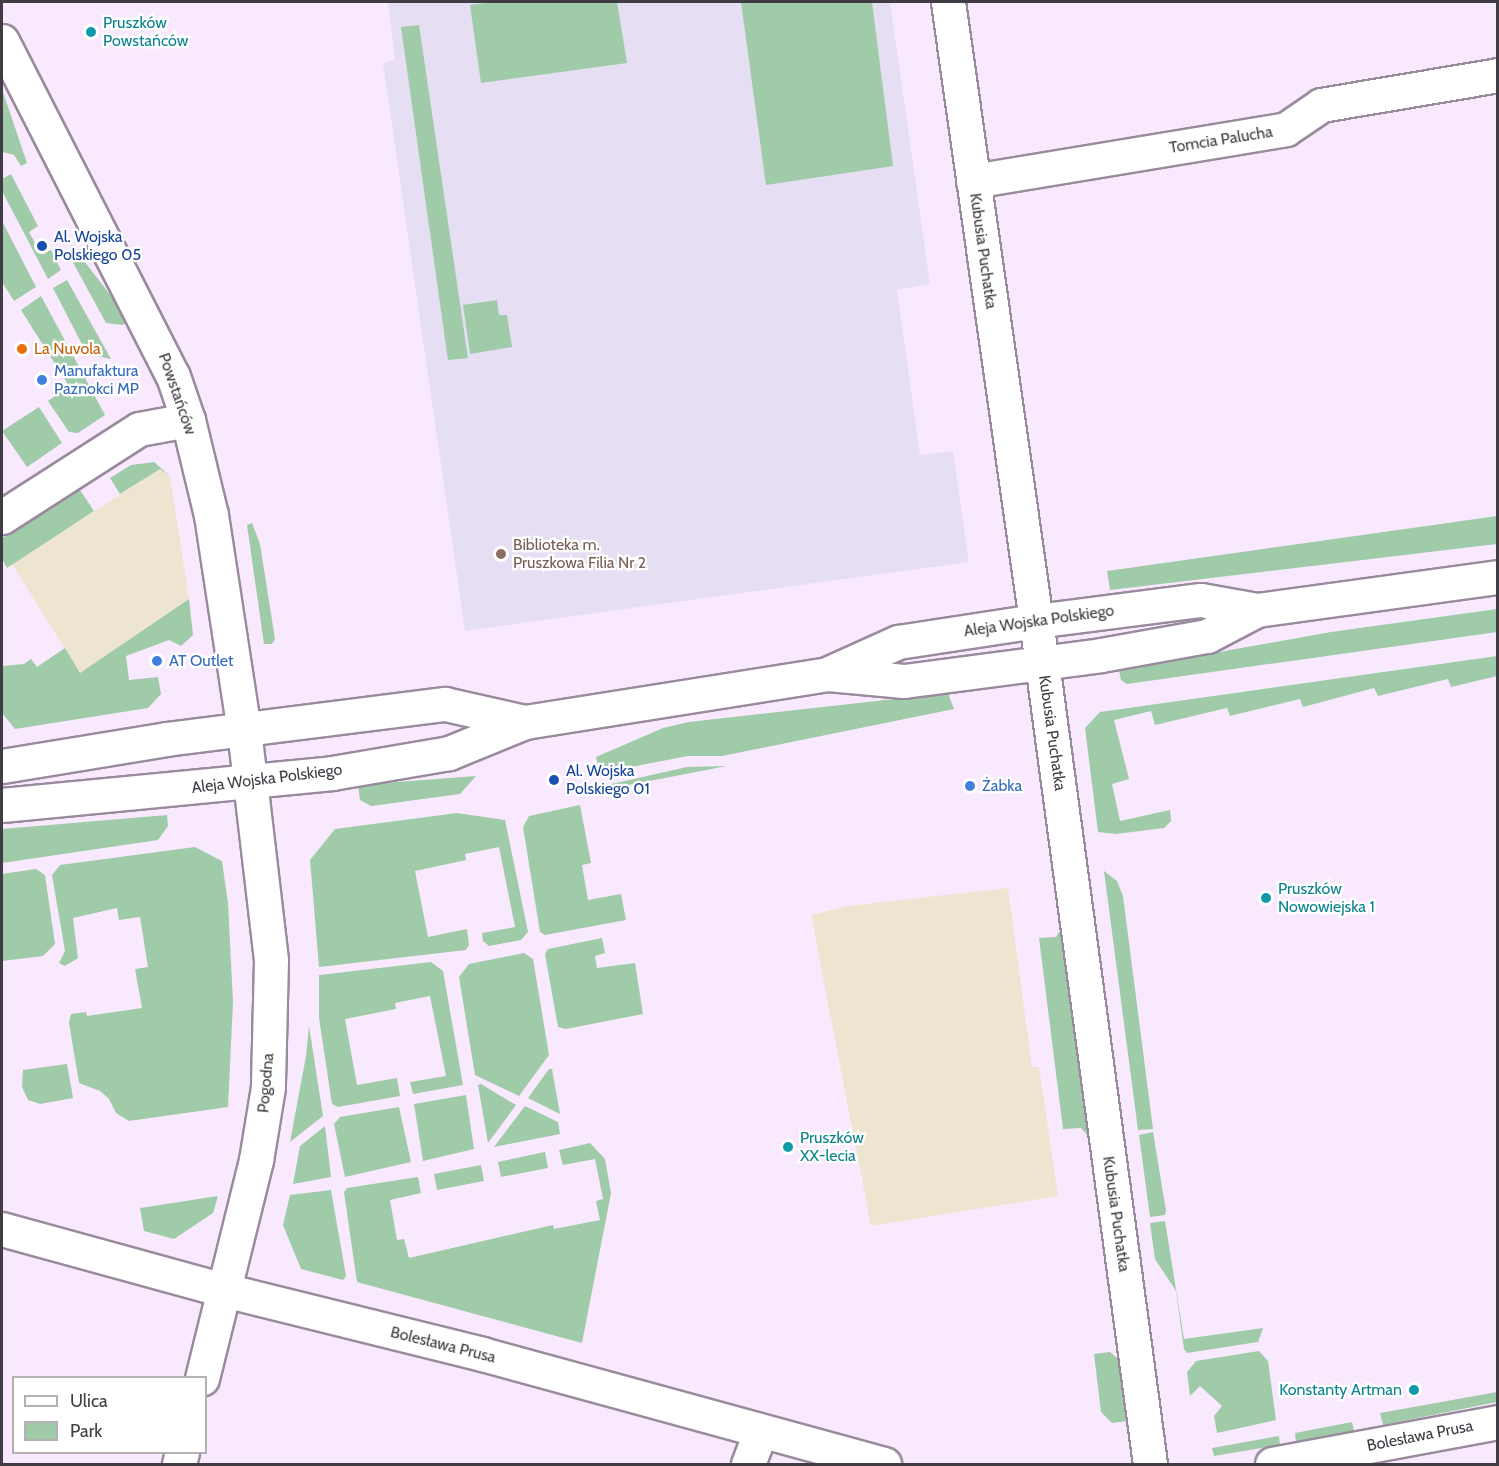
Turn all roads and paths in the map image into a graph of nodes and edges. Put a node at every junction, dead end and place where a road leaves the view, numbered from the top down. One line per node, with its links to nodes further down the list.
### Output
1 (948, 2): 4 (street, Kubusia Puchatka)
2 (2, 40): 5 (street, Powstańców)
3 (1497, 75): 4 (street, Tomcia Palucha)
4 (973, 181): 9 (street, Kubusia Puchatka)
5 (188, 420): 6 (street); 13 (street, Powstańców)
6 (2, 518)
7 (1497, 577): 8 (street, Aleja Wojska Polskiego)
8 (1257, 610): 9 (street, Aleja Wojska Polskiego); 10 (street, Aleja Wojska Polskiego)
9 (1036, 621): 10 (street, Kubusia Puchatka); 11 (street, Aleja Wojska Polskiego)
10 (1042, 663): 11 (street, Aleja Wojska Polskiego); 24 (street, Kubusia Puchatka)
11 (828, 674): 12 (street, Aleja Wojska Polskiego)
12 (525, 722): 13 (street, Aleja Wojska Polskiego); 15 (street, Aleja Wojska Polskiego)
13 (244, 730): 14 (street, Aleja Wojska Polskiego); 15 (street, Powstańców)
14 (2, 766)
15 (252, 782): 16 (street, Aleja Wojska Polskiego); 18 (street, Pogodna)
16 (2, 805)
17 (2, 1229): 18 (street, Bolesława Prusa)
18 (224, 1290): 19 (street, Pogodna); 21 (street, Bolesława Prusa)
19 (202, 1376)
20 (1497, 1422): 25 (street, Bolesława Prusa)
21 (760, 1432): 22 (street); 23 (street, Bolesława Prusa)
22 (748, 1464)
23 (884, 1464)
24 (1150, 1464)
25 (1272, 1464)

